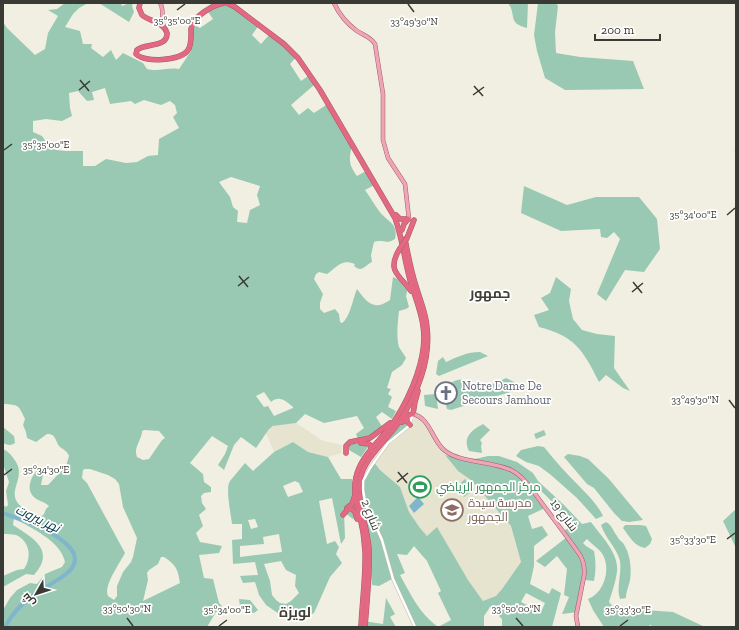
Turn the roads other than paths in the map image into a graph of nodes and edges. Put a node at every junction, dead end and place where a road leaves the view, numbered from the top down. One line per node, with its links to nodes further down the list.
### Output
1 (140, 3): 9 (highway)
2 (160, 3): 8 (main road)
3 (218, 3): 7 (highway)
4 (226, 3): 7 (highway); 14 (highway)
5 (232, 3): 11 (highway)
6 (334, 3): 12 (main road)
7 (211, 8): 10 (highway)
8 (161, 18): 9 (main road); 10 (main road)
9 (156, 22): 10 (highway)
10 (165, 28)
11 (396, 215): 13 (highway); 13 (highway)
12 (411, 219): 15 (highway, bridge)
13 (402, 230): 17 (highway)
14 (408, 270): 15 (highway); 16 (highway)
15 (396, 274): 16 (highway)
16 (415, 295): 18 (highway)
17 (420, 379): 19 (highway); 22 (highway)
18 (404, 405): 23 (highway); 24 (highway)
19 (413, 414): 20 (highway); 21 (street); 30 (main road, شارع 19)
20 (402, 422): 21 (highway); 22 (highway)
21 (410, 425): 29 (street, شارع 2)
22 (391, 433): 28 (highway)
23 (374, 436): 24 (highway); 24 (highway)
24 (371, 448): 25 (highway)
25 (355, 493): 26 (highway); 26 (highway)
26 (363, 530): 27 (highway)
27 (361, 627)
28 (365, 627)
29 (415, 627)
30 (578, 627)

